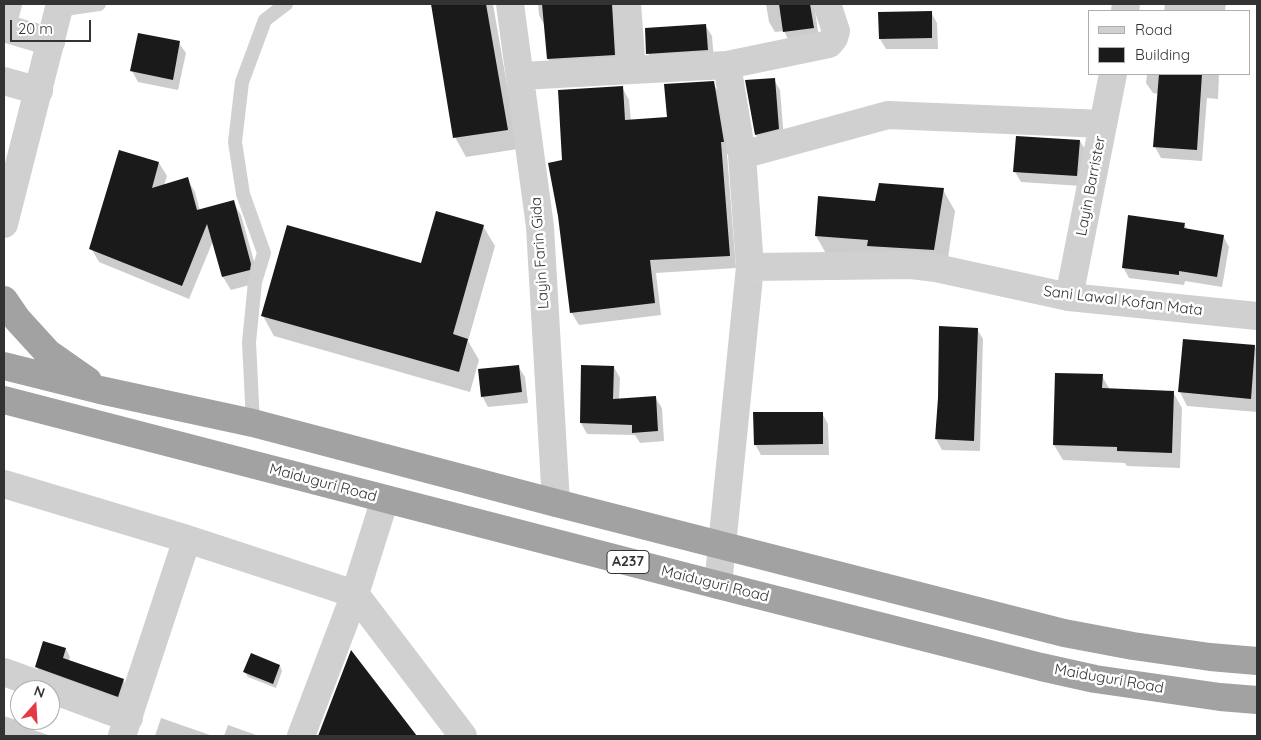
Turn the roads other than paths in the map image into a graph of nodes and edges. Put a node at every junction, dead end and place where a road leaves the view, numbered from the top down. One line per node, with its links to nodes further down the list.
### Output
1 (8, 4): 8 (street)
2 (99, 4): 7 (lane)
3 (286, 4): 27 (lane)
4 (510, 4): 14 (street, Layin Farin Gida)
5 (627, 4): 12 (street)
6 (827, 4): 11 (street)
7 (59, 7): 10 (street)
8 (4, 19)
9 (4, 28): 10 (street)
10 (51, 42): 16 (street)
11 (727, 65): 12 (street); 18 (street)
12 (632, 70): 14 (street)
13 (1112, 75): 17 (street, Layin Barrister)
14 (521, 76): 30 (street, Layin Farin Gida)
15 (4, 81): 16 (street)
16 (39, 91): 19 (street)
17 (1103, 124): 18 (street); 21 (street, Layin Barrister)
18 (742, 155): 20 (street)
19 (4, 224)
20 (750, 267): 21 (street, Sani Lawal Kofan Mata); 32 (street)
21 (1069, 297): 23 (street, Sani Lawal Kofan Mata)
22 (4, 300): 25 (highway)
23 (1257, 316)
24 (4, 366): 25 (highway)
25 (100, 390): 27 (highway)
26 (4, 400): 29 (highway, Maiduguri Road / A237)
27 (253, 423): 30 (highway)
28 (4, 484): 31 (street)
29 (385, 499): 33 (highway, Maiduguri Road / A237); 34 (street)
30 (556, 503): 32 (highway)
31 (187, 539): 34 (street); 38 (street)
32 (722, 545): 33 (street); 35 (highway)
33 (718, 585): 37 (highway, Maiduguri Road / A237)
34 (355, 594): 39 (street); 40 (street)
35 (1257, 661)
36 (4, 672): 38 (street)
37 (1257, 700)
38 (126, 727)
39 (301, 736)
40 (463, 736)

